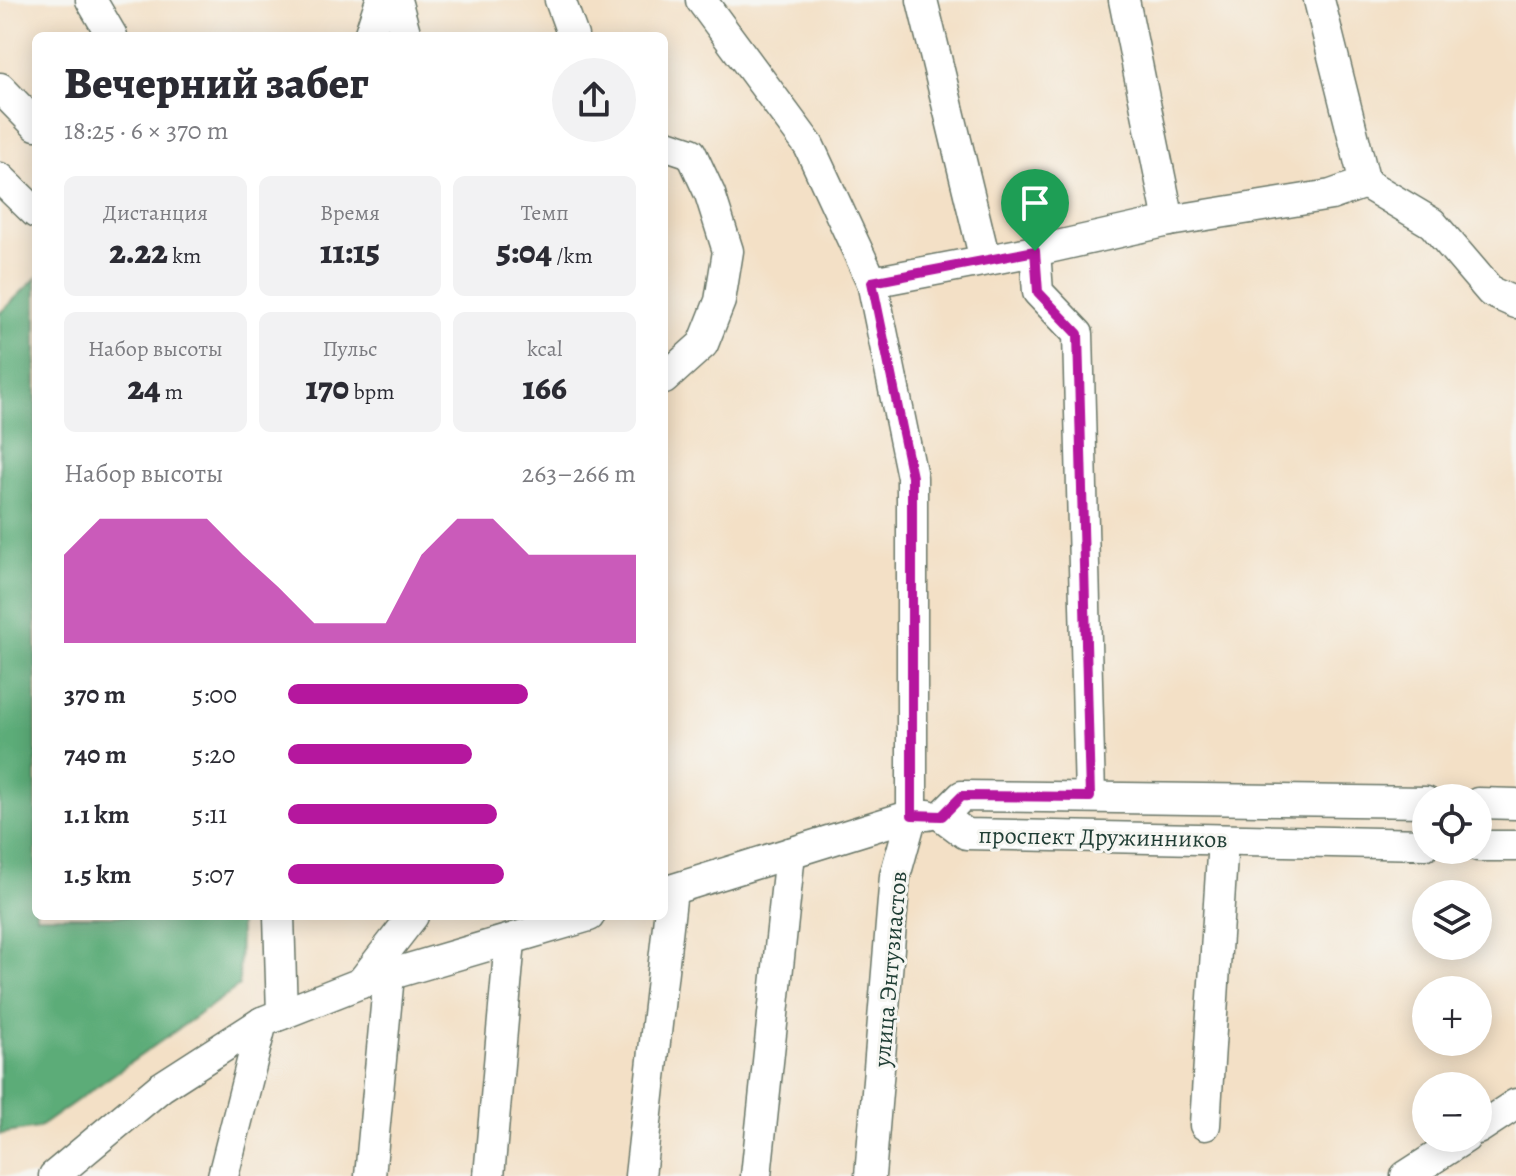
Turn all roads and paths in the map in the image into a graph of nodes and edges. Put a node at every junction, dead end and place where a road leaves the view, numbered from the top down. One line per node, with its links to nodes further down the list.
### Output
1 (91, 0): 9 (street)
2 (381, 0): 10 (street)
3 (396, 0): 11 (street)
4 (560, 0): 12 (street)
5 (922, 0): 21 (street)
6 (1124, 0): 19 (street)
7 (1319, 0): 17 (street)
8 (710, 3): 22 (street, улица Энтузиастов)
9 (110, 32)
10 (370, 32)
11 (405, 32)
12 (572, 32)
13 (0, 88): 14 (street)
14 (32, 121)
15 (668, 145): 24 (street)
16 (0, 178): 18 (street)
17 (1365, 183): 19 (street); 23 (street)
18 (32, 209)
19 (1169, 221): 20 (street)
20 (1035, 251): 21 (street); 25 (street)
21 (985, 260): 22 (street)
22 (872, 282): 29 (street, улица Энтузиастов)
23 (1516, 303)
24 (668, 375)
25 (1090, 797): 26 (street, проспект Дружинников); 29 (street, проспект Дружинников)
26 (1412, 802)
27 (1492, 803): 28 (street)
28 (1516, 804)
29 (927, 815): 30 (street, проспект Дружинников); 34 (street); 53 (street, улица Энтузиастов)
30 (1223, 840): 31 (street, проспект Дружинников); 45 (street)
31 (1412, 844)
32 (1492, 846): 33 (street)
33 (1516, 846)
34 (790, 853): 35 (street); 52 (street)
35 (668, 891)
36 (279, 920): 42 (street)
37 (411, 920): 41 (street)
38 (576, 920): 40 (street)
39 (665, 920): 51 (street)
40 (510, 941): 41 (street); 50 (street)
41 (375, 979): 42 (street); 49 (street)
42 (272, 1018): 47 (street); 48 (street)
43 (1516, 1104): 44 (street)
44 (1492, 1120)
45 (1205, 1125)
46 (1443, 1152): 54 (street)
47 (52, 1175)
48 (223, 1176)
49 (370, 1176)
50 (489, 1176)
51 (640, 1176)
52 (756, 1176)
53 (870, 1176)
54 (1406, 1176)

